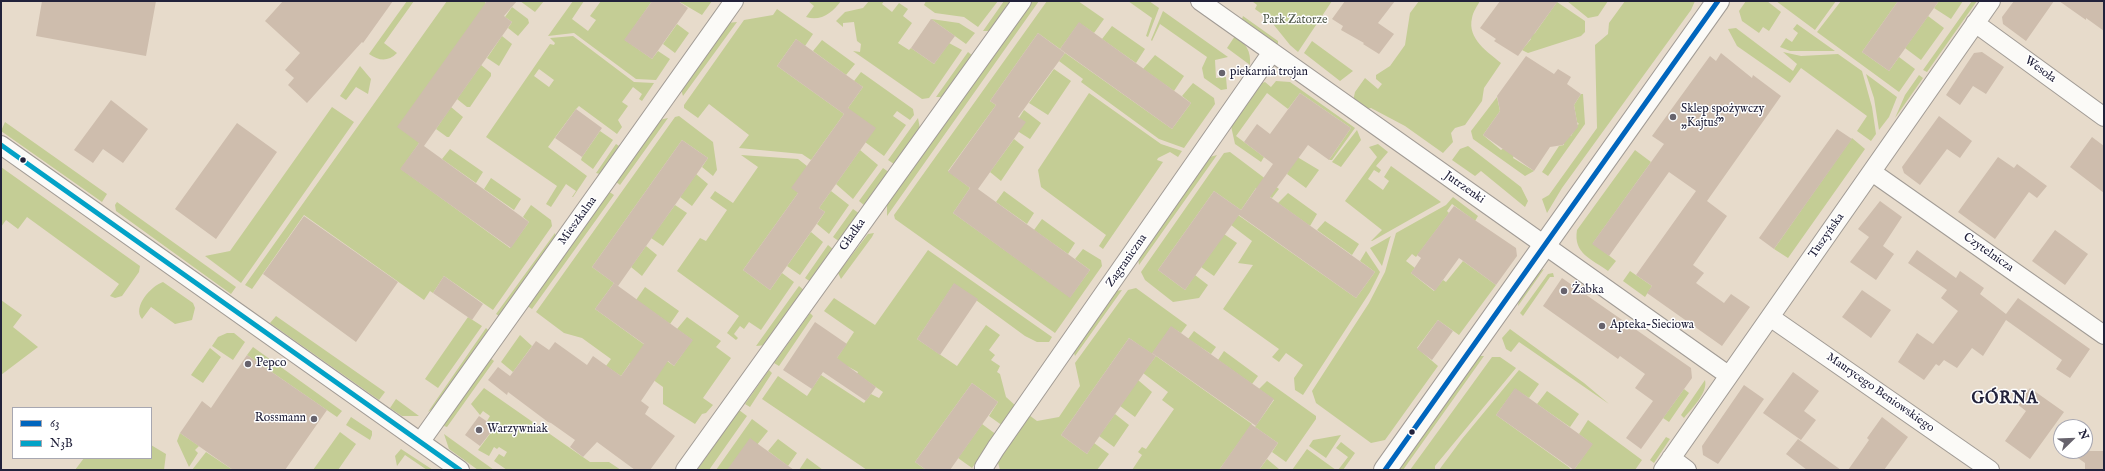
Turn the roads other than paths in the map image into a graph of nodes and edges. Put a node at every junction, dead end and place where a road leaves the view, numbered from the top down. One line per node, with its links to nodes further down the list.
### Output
1 (734, 1): 15 (street, Mieszkalna)
2 (1022, 1): 18 (street, Gładka)
3 (1200, 1): 7 (street, Jutrzenki)
4 (1718, 1): 11 (street)
5 (1991, 1): 6 (street, Tuszyńska)
6 (1975, 23): 8 (street, Wesoła); 10 (street, Tuszyńska)
7 (1272, 52): 11 (street, Jutrzenki); 19 (street, Zagraniczna)
8 (2104, 117)
9 (1, 145): 15 (street)
10 (1872, 172): 12 (street, Tuszyńska); 13 (street, Czytelnicza)
11 (1545, 245): 14 (street, Jutrzenki); 20 (street)
12 (1770, 317): 14 (street, Tuszyńska); 22 (street, Maurycego Beniowskiego)
13 (2104, 335)
14 (1728, 375): 16 (street, Tuszyńska)
15 (421, 441): 17 (street)
16 (1667, 464): 21 (street)
17 (460, 470)
18 (685, 470)
19 (984, 470)
20 (1385, 470)
21 (1688, 470)
22 (1990, 470)

